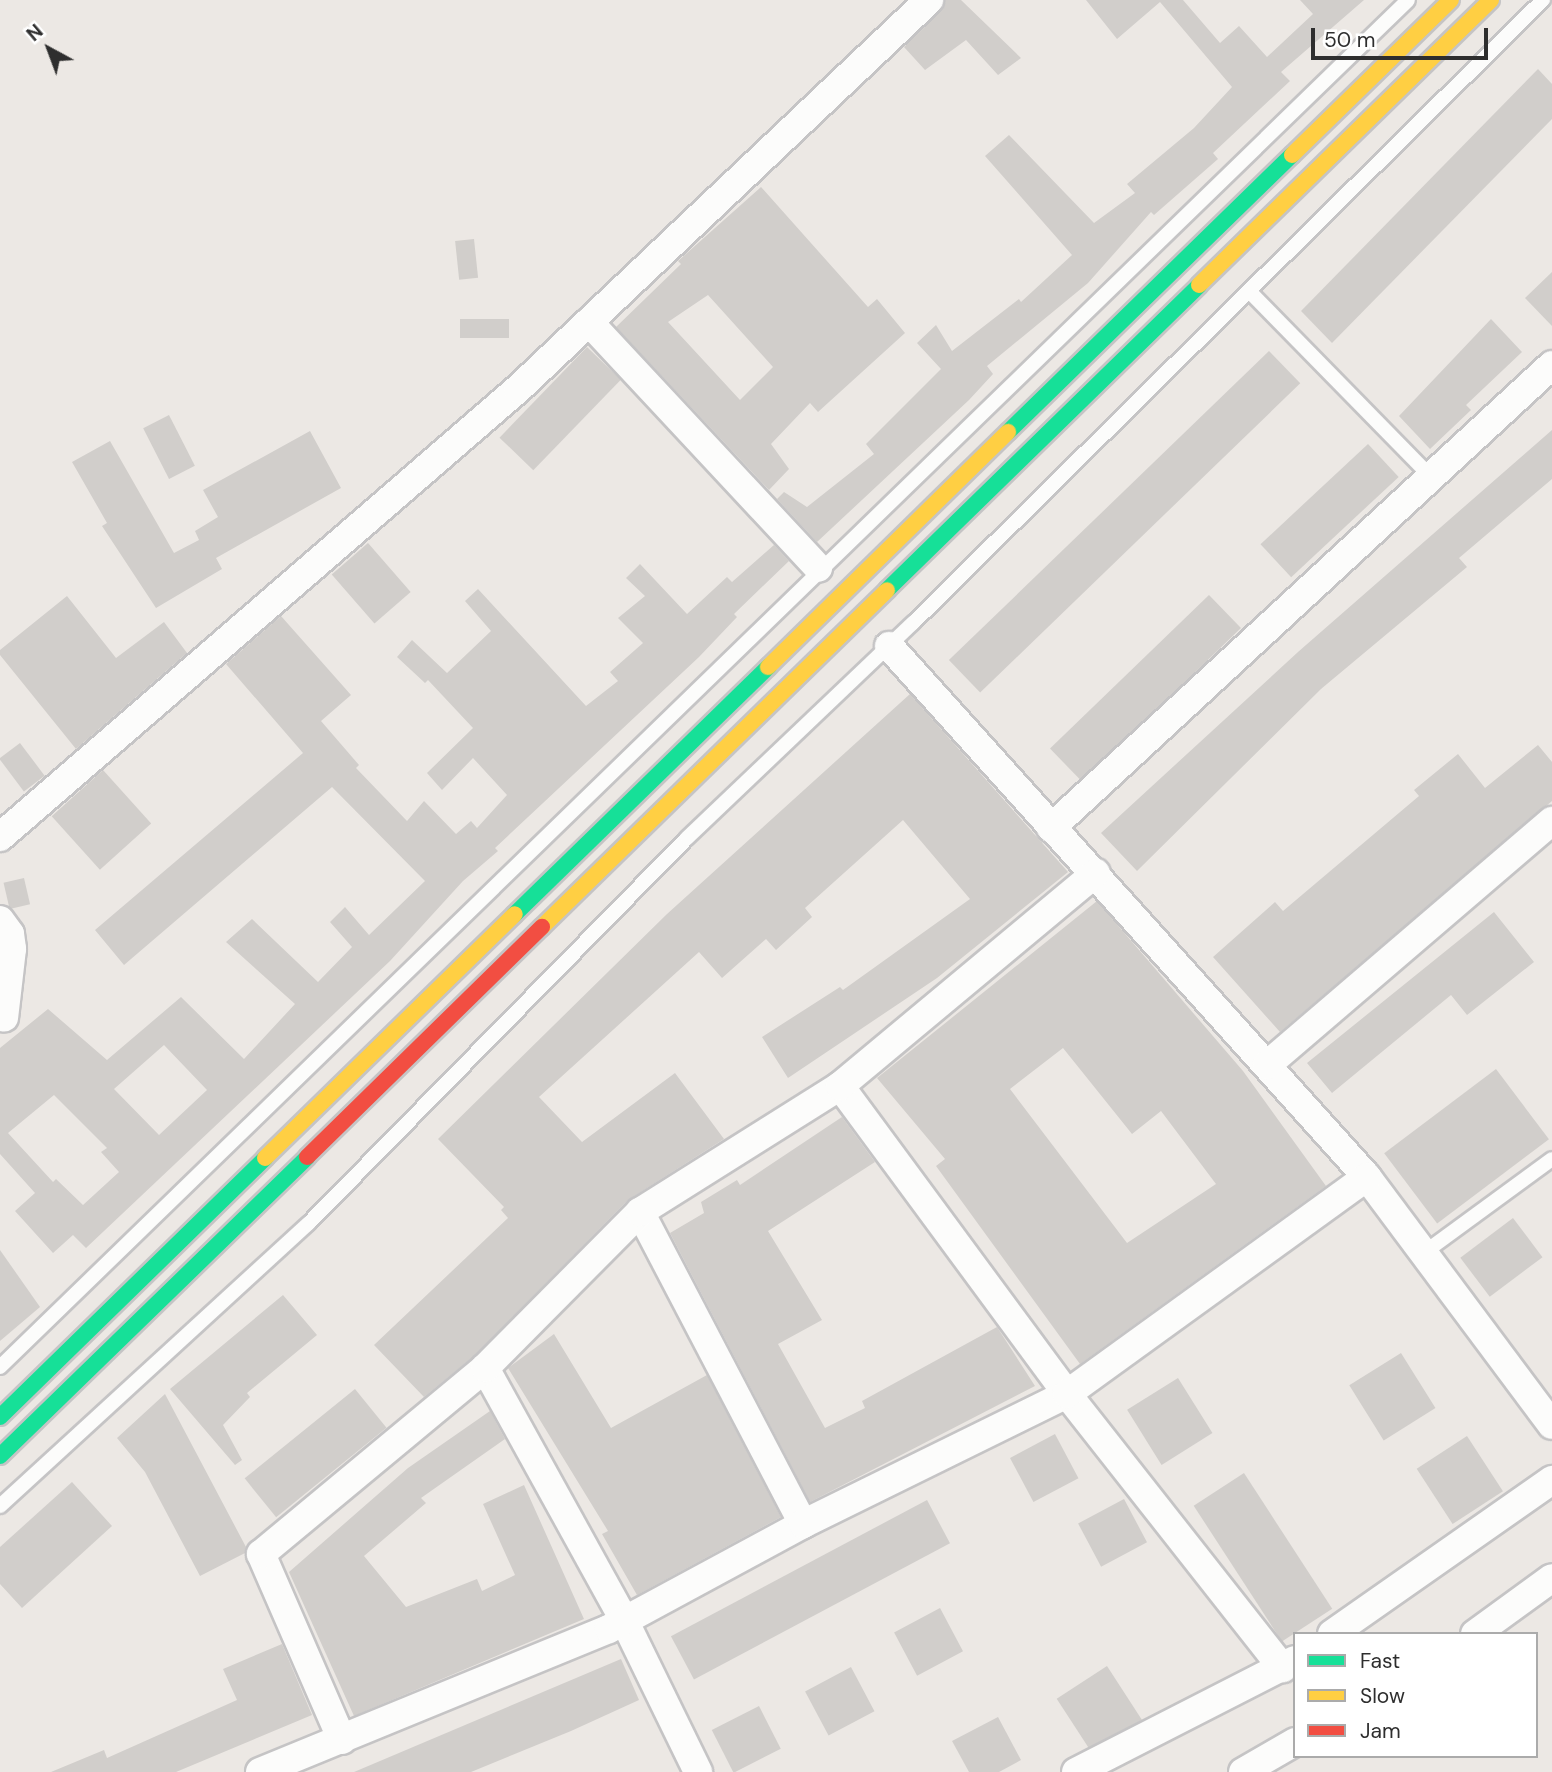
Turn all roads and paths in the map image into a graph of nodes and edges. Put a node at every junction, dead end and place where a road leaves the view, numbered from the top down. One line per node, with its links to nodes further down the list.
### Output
1 (929, 0): 7 (street)
2 (1408, 0): 10 (lane)
3 (1451, 0): 27 (main road)
4 (1491, 0): 29 (main road)
5 (1543, 0): 6 (lane)
6 (1249, 291): 9 (lane); 11 (lane)
7 (589, 323): 10 (street); 14 (street)
8 (1552, 365): 9 (street)
9 (1432, 478): 13 (street)
10 (818, 568): 24 (lane)
11 (889, 646): 13 (street); 31 (lane)
12 (1552, 821): 18 (street)
13 (1051, 828): 15 (street)
14 (0, 837)
15 (1096, 873): 18 (street); 19 (street)
16 (0, 920): 17 (street)
17 (4, 1018)
18 (1267, 1065): 21 (street)
19 (839, 1086): 22 (street); 26 (street)
20 (1552, 1159): 23 (lane)
21 (1367, 1177): 23 (street); 26 (street)
22 (640, 1212): 25 (street); 32 (street)
23 (1425, 1252): 28 (street)
24 (0, 1367)
25 (485, 1368): 34 (street); 38 (street)
26 (1067, 1394): 32 (street); 37 (street)
27 (0, 1417)
28 (1552, 1425)
29 (0, 1456)
30 (1552, 1480): 35 (street)
31 (0, 1506)
32 (803, 1524): 34 (street)
33 (1552, 1578): 36 (street)
34 (624, 1620): 38 (street); 41 (street)
35 (1335, 1632)
36 (1478, 1632)
37 (1289, 1664): 42 (street)
38 (342, 1740): 40 (street)
39 (1293, 1743): 43 (street)
40 (260, 1772)
41 (698, 1772)
42 (1076, 1772)
43 (1243, 1772)

